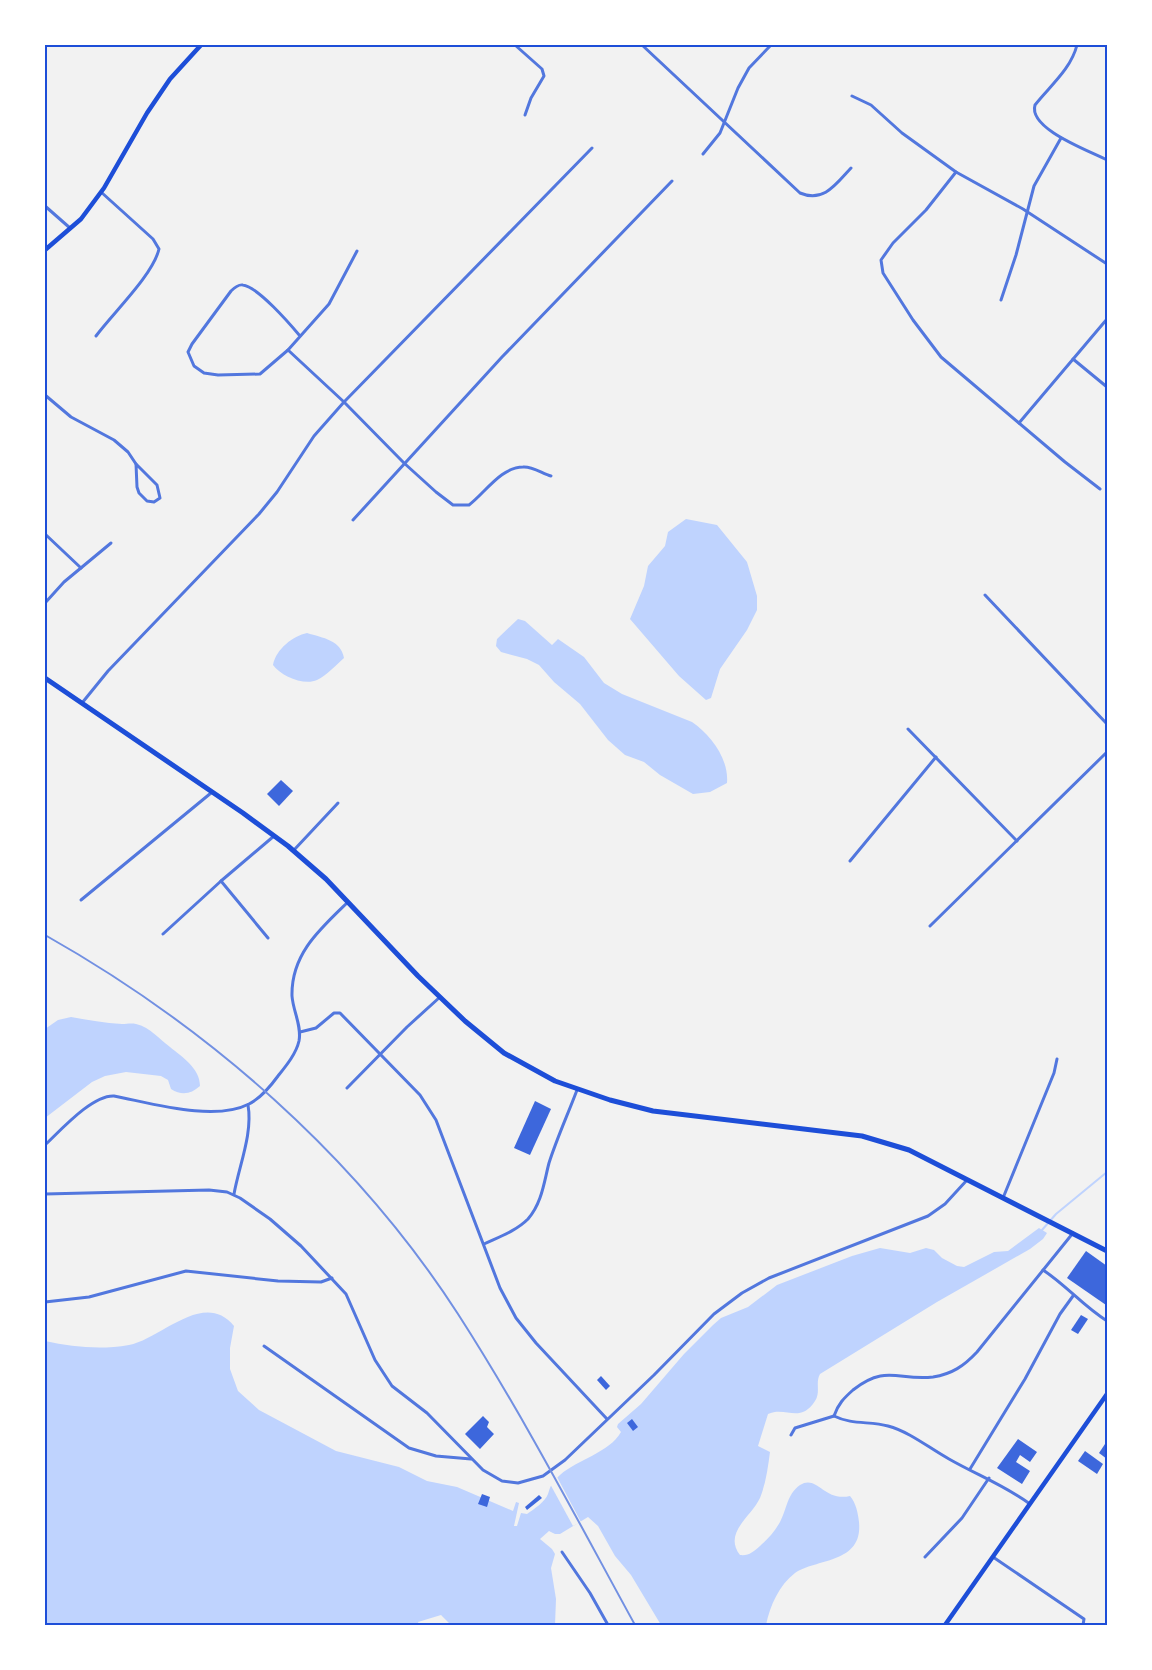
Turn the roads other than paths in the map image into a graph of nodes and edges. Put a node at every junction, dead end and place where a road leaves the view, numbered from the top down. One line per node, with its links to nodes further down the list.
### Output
1 (201, 45): 16 (main road)
2 (515, 45): 7 (street)
3 (642, 45): 8 (street)
4 (771, 45): 8 (street)
5 (1077, 45): 9 (street)
6 (852, 96): 14 (street)
7 (525, 116)
8 (723, 122): 11 (street); 13 (street)
9 (1061, 138): 12 (street); 18 (street)
10 (592, 148): 31 (street)
11 (703, 154)
12 (1107, 160)
13 (850, 168)
14 (956, 172): 18 (street); 32 (street)
15 (672, 181): 33 (street)
16 (101, 192): 19 (main road); 25 (street)
17 (45, 206): 19 (street)
18 (1026, 212): 22 (street); 23 (street)
19 (71, 229): 20 (main road)
20 (45, 250)
21 (357, 252): 26 (street)
22 (1107, 264)
23 (1001, 300)
24 (1107, 319): 28 (street)
25 (96, 336)
26 (300, 336): 27 (street); 27 (street)
27 (288, 350): 31 (street)
28 (1073, 359): 29 (street); 32 (street)
29 (1107, 387)
30 (45, 395): 34 (street)
31 (344, 402): 33 (street); 44 (street)
32 (1019, 423): 36 (street)
33 (404, 463): 35 (street); 37 (street)
34 (136, 464): 34 (street)
35 (551, 476)
36 (1100, 489)
37 (353, 520)
38 (45, 534): 40 (street)
39 (111, 543): 40 (street)
40 (81, 568): 42 (street)
41 (985, 596): 45 (street)
42 (45, 603)
43 (45, 678): 44 (main road)
44 (82, 703): 49 (main road)
45 (1107, 724)
46 (908, 729): 48 (street)
47 (1107, 752): 52 (street)
48 (936, 757): 52 (street); 54 (street)
49 (211, 793): 51 (main road); 56 (street)
50 (338, 803): 53 (street)
51 (274, 836): 53 (main road); 55 (street)
52 (1017, 840): 58 (street)
53 (293, 851): 57 (main road)
54 (850, 861)
55 (221, 881): 59 (street); 60 (street)
56 (81, 900)
57 (348, 902): 61 (main road); 62 (street)
58 (930, 926)
59 (163, 934)
60 (268, 938)
61 (440, 998): 63 (street); 66 (main road)
62 (300, 1032): 63 (street); 67 (street)
63 (380, 1053): 65 (street); 74 (street)
64 (1057, 1059): 72 (street)
65 (347, 1088)
66 (578, 1089): 69 (main road); 74 (street)
67 (248, 1105): 68 (street); 71 (street)
68 (45, 1145)
69 (967, 1180): 72 (main road); 84 (street)
70 (45, 1194): 71 (street)
71 (233, 1194): 77 (street)
72 (1003, 1198): 73 (main road)
73 (1073, 1233): 75 (main road); 76 (street)
74 (484, 1244): 84 (street)
75 (1107, 1251)
76 (1043, 1270): 78 (street); 83 (street)
77 (332, 1278): 79 (street); 86 (street)
78 (1073, 1296): 80 (street); 87 (street)
79 (45, 1302)
80 (1107, 1321)
81 (264, 1346): 86 (street)
82 (1107, 1394): 89 (main road)
83 (834, 1416): 85 (street); 87 (street)
84 (607, 1419): 86 (street)
85 (791, 1435)
86 (473, 1460)
87 (970, 1469): 88 (street)
88 (989, 1478): 89 (street); 91 (street)
89 (1030, 1504): 92 (main road)
90 (562, 1552): 95 (street)
91 (925, 1557)
92 (993, 1557): 93 (street); 94 (main road)
93 (1084, 1623)
94 (948, 1624)
95 (608, 1625)

